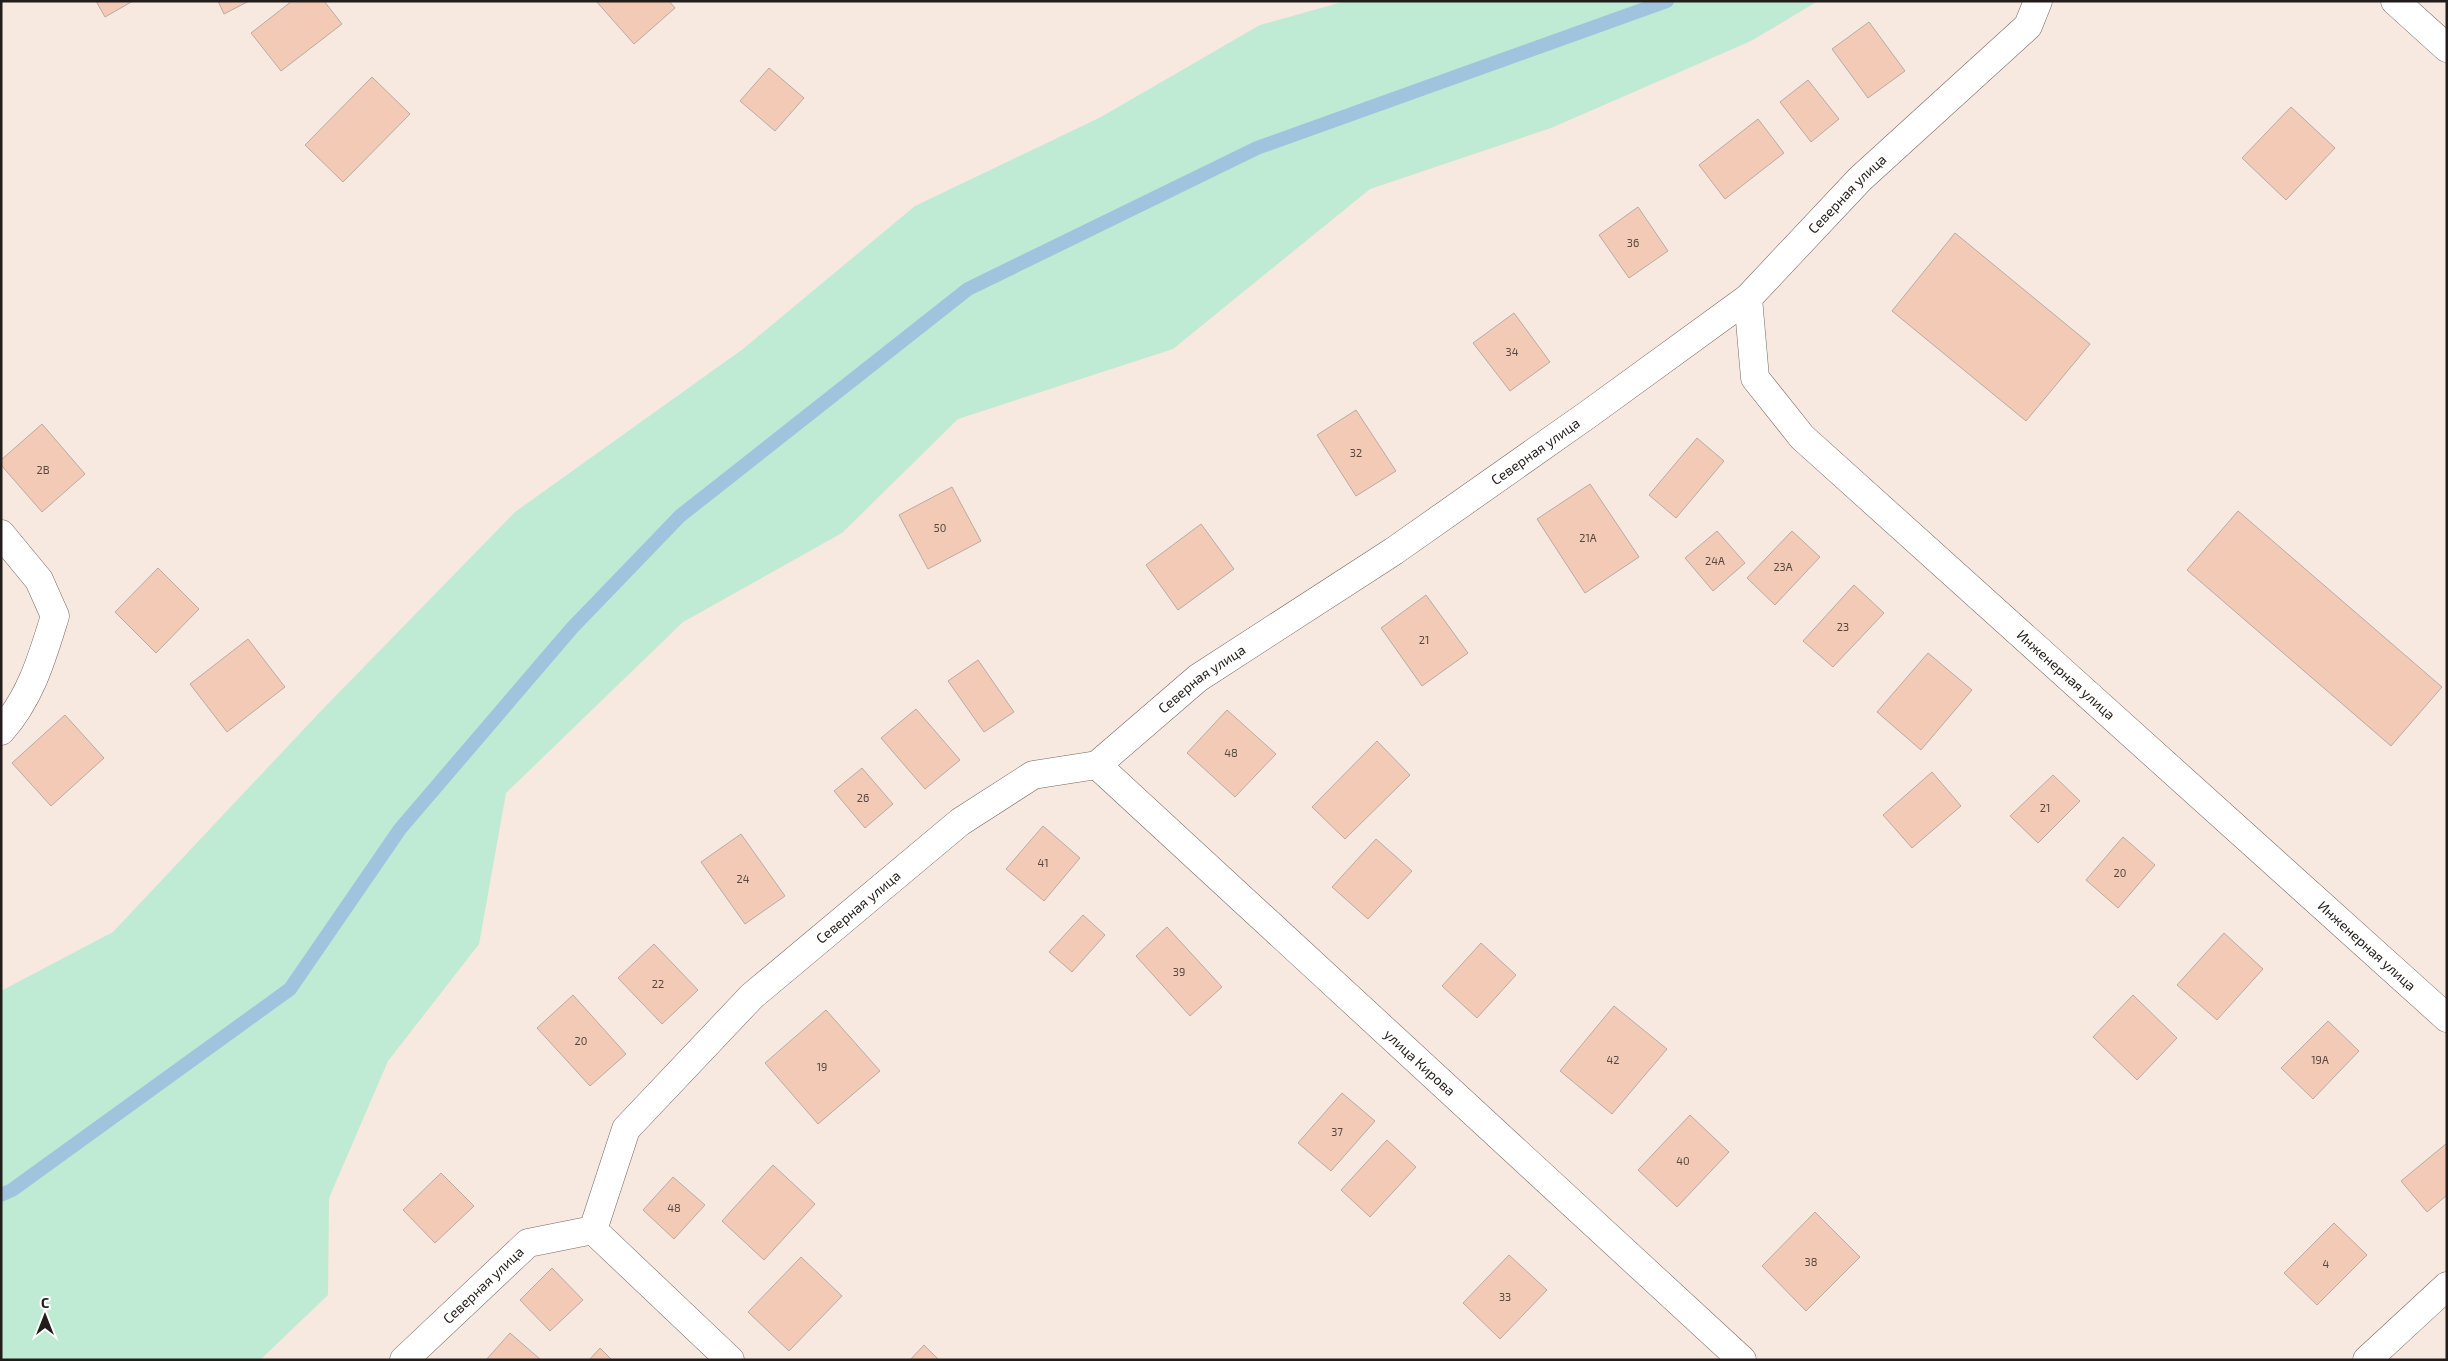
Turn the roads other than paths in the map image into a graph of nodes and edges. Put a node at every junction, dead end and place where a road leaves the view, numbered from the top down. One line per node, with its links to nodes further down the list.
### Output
1 (2038, 1): 4 (street, Северная улица)
2 (2395, 1): 3 (street)
3 (2447, 48)
4 (1748, 298): 7 (street, Северная улица); 8 (street, Инженерная улица)
5 (1, 534): 6 (street)
6 (1, 731)
7 (1097, 765): 9 (street, Северная улица); 13 (street, улица Кирова)
8 (2447, 1018)
9 (594, 1230): 11 (street, Северная улица); 12 (street)
10 (2447, 1286): 14 (street)
11 (404, 1360)
12 (730, 1360)
13 (1742, 1360)
14 (2367, 1360)

